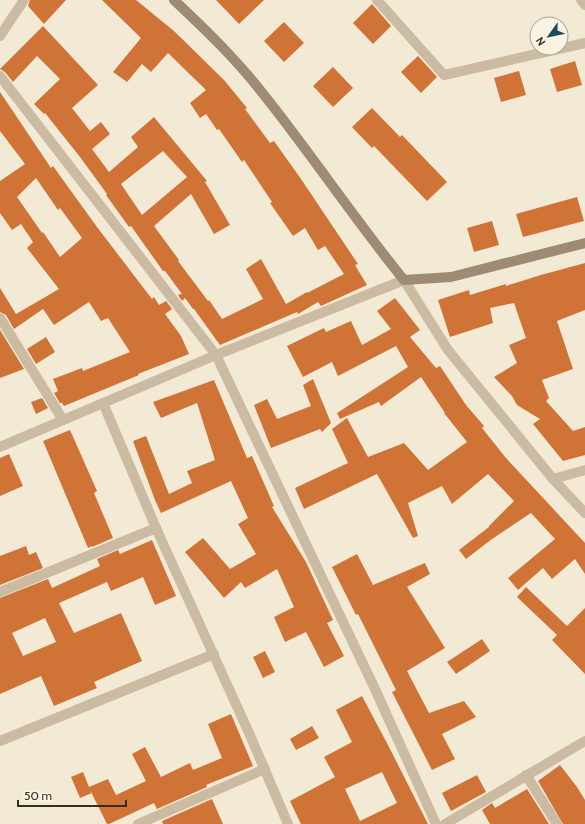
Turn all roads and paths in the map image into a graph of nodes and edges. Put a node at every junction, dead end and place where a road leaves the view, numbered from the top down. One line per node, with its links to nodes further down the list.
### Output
1 (24, 0): 6 (street)
2 (174, 0): 10 (main road)
3 (377, 0): 7 (street)
4 (581, 0): 5 (street)
5 (585, 5)
6 (0, 36)
7 (585, 43)
8 (0, 76): 12 (street)
9 (585, 243): 10 (main road)
10 (404, 280): 12 (street); 17 (street)
11 (0, 318): 14 (street)
12 (216, 355): 13 (street); 28 (street)
13 (103, 403): 14 (street); 19 (street)
14 (63, 420): 15 (street)
15 (0, 447)
16 (585, 470): 17 (street)
17 (553, 479): 18 (street)
18 (585, 513)
19 (156, 528): 20 (street); 21 (street)
20 (0, 592)
21 (214, 654): 22 (street); 24 (street)
22 (0, 741)
23 (585, 741): 25 (street)
24 (265, 769): 26 (street); 27 (street)
25 (526, 775): 29 (street); 30 (street)
26 (138, 824)
27 (288, 824)
28 (436, 824)
29 (445, 824)
30 (558, 824)

